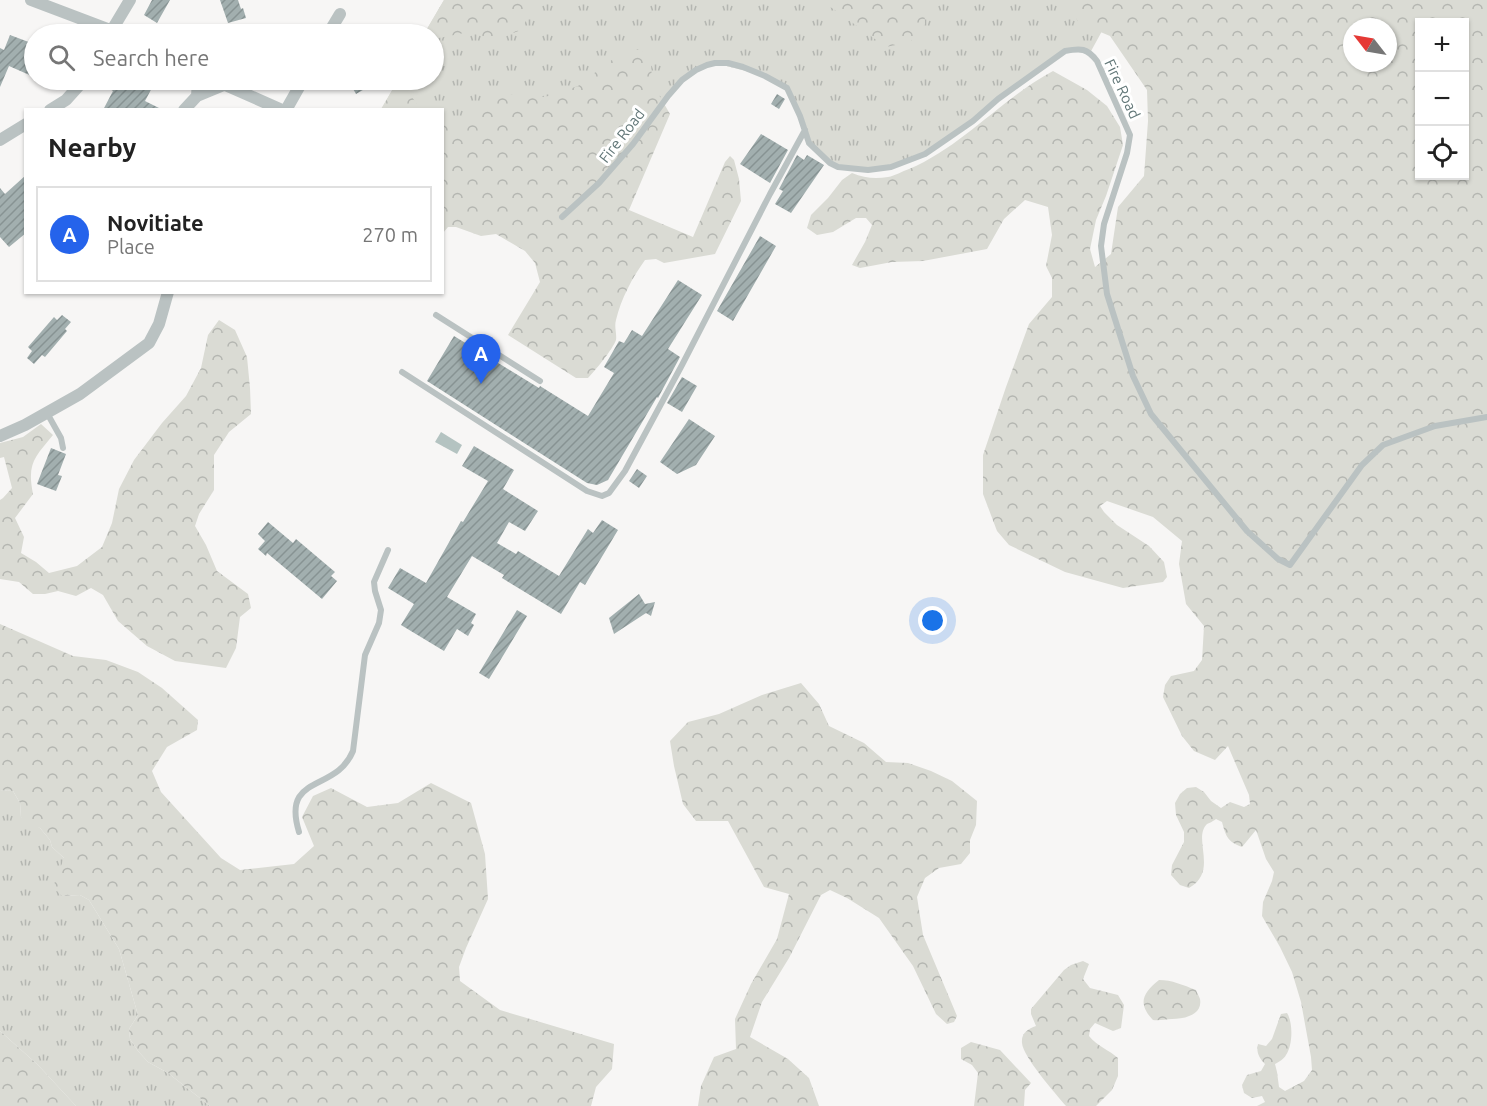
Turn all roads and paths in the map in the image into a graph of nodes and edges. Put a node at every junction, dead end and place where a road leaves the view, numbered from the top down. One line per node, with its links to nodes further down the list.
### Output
1 (31, 0): 4 (street)
2 (130, 0): 5 (street)
3 (340, 14): 6 (street)
4 (89, 24)
5 (114, 24)
6 (334, 24)
7 (75, 90): 13 (street)
8 (197, 90): 12 (street)
9 (207, 90): 12 (street)
10 (238, 90): 15 (street)
11 (297, 90): 16 (street)
12 (197, 96): 14 (street)
13 (53, 108)
14 (186, 108)
15 (279, 108)
16 (285, 108)
17 (24, 125): 19 (street)
18 (804, 130): 20 (lane, Fire Road); 23 (lane); 26 (lane, Fire Road)
19 (0, 140)
20 (562, 217)
21 (167, 294): 25 (street)
22 (436, 315): 24 (lane)
23 (402, 372)
24 (540, 381)
25 (47, 412): 27 (street); 28 (lane)
26 (1487, 417)
27 (0, 436)
28 (63, 448)
29 (388, 550): 30 (lane)
30 (299, 832)

